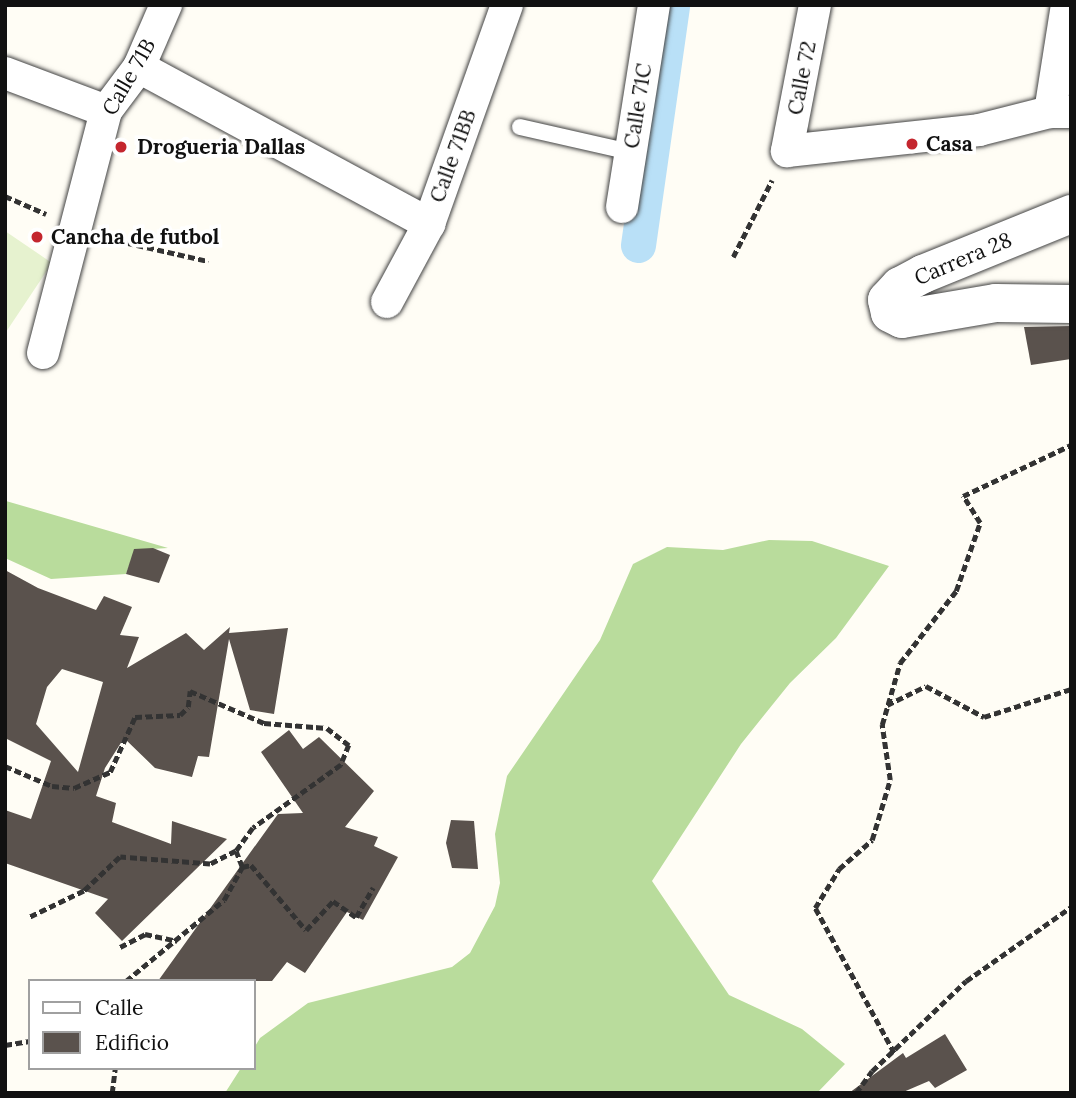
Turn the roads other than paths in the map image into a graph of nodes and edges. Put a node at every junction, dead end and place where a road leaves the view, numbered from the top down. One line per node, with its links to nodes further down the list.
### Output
1 (166, 5): 6 (street, Calle 71B)
2 (507, 5): 14 (street, Calle 71BB)
3 (654, 5): 11 (street, Calle 71C)
4 (816, 5): 9 (street, Calle 72)
5 (1067, 5): 9 (street)
6 (139, 67): 8 (street, Calle 71B); 14 (street)
7 (5, 74): 8 (street)
8 (106, 111): 17 (street, Calle 71B)
9 (1060, 112)
10 (520, 127): 11 (lane)
11 (630, 152): 12 (street, Calle 71C)
12 (622, 207)
13 (1071, 214): 16 (street, Carrera 28)
14 (429, 224): 15 (street, Calle 71BB)
15 (387, 302)
16 (1071, 304)
17 (43, 353)

